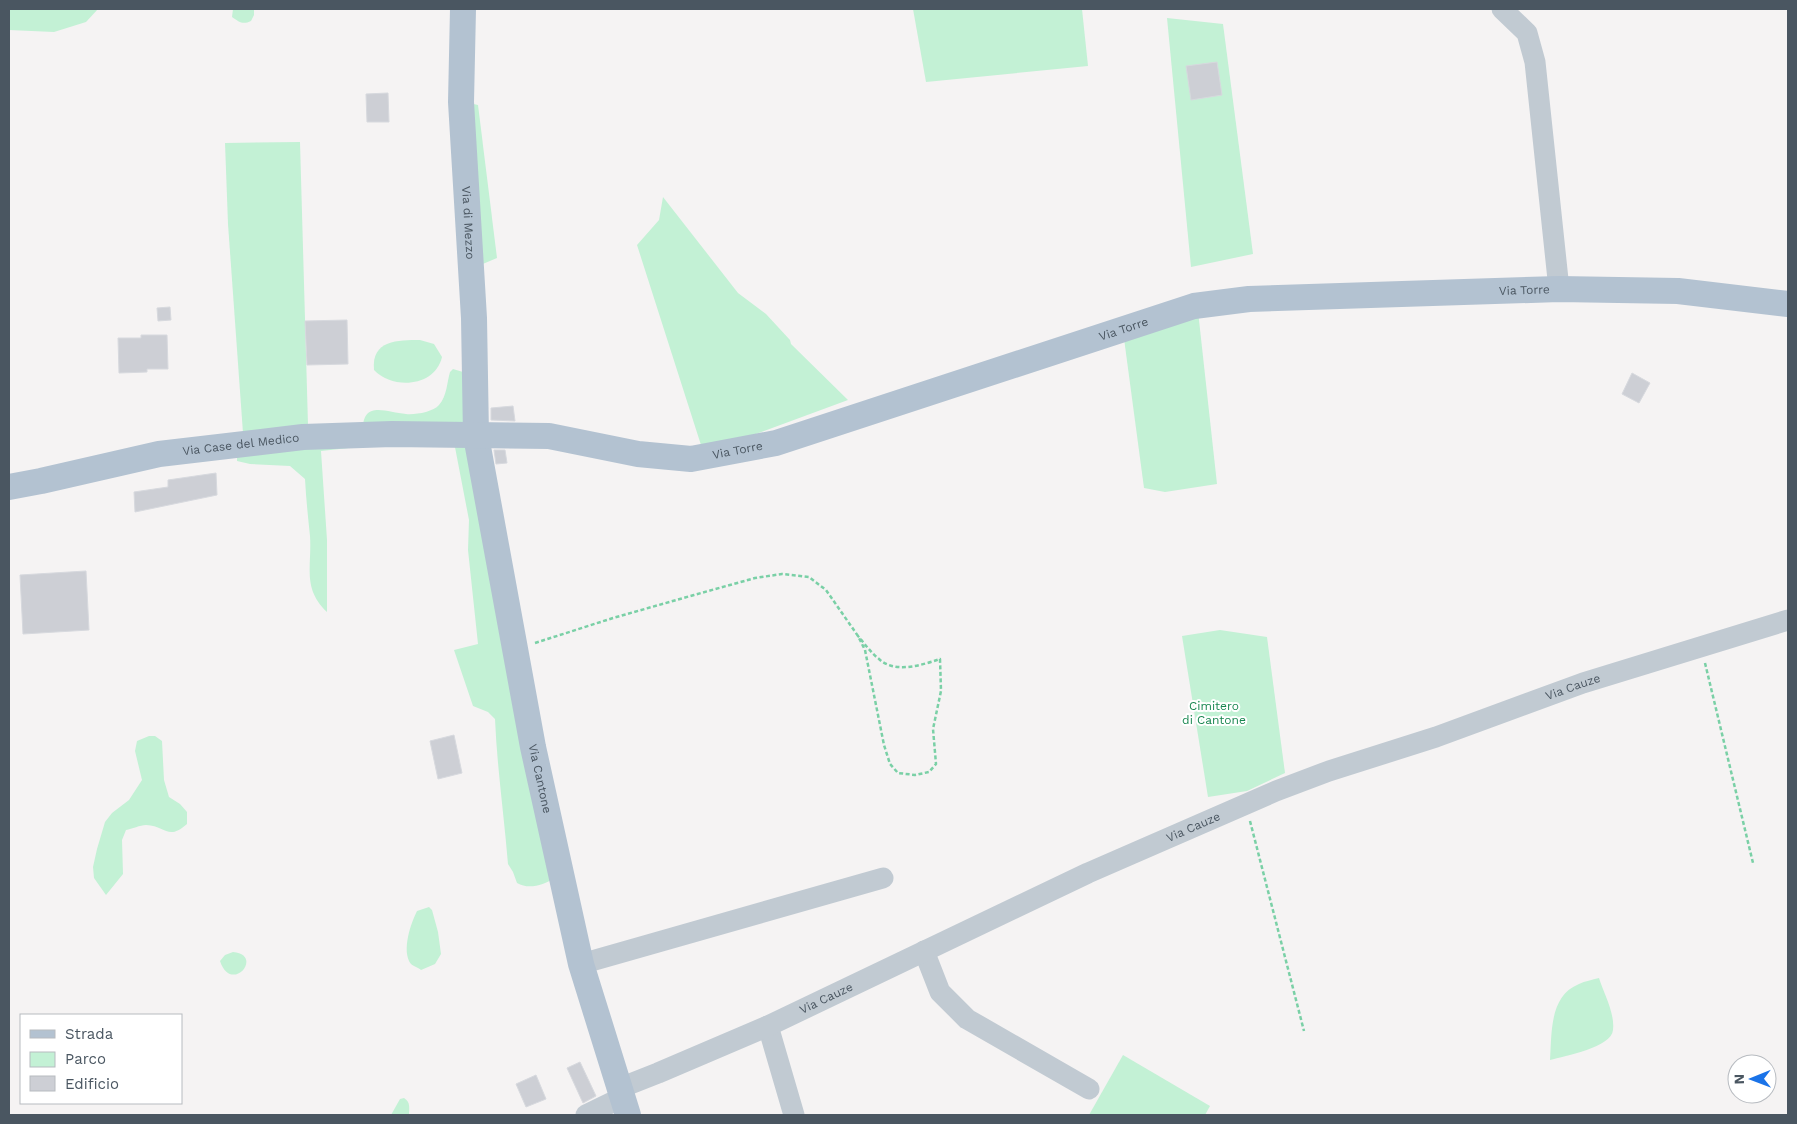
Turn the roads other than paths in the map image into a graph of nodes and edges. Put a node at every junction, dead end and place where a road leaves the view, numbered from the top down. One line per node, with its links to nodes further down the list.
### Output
1 (463, 9): 5 (main road, Via di Mezzo)
2 (1502, 9): 3 (street)
3 (1559, 289): 4 (main road, Via Torre); 5 (main road, Via Torre)
4 (1788, 304)
5 (476, 436): 6 (main road, Via Case del Medico); 10 (main road, Via Cantone)
6 (9, 487)
7 (1788, 620): 9 (street, Via Cauze)
8 (884, 878): 10 (street)
9 (924, 951): 11 (street, Via Cauze); 12 (street)
10 (581, 964): 13 (main road, Via Cantone)
11 (768, 1026): 13 (street, Via Cauze); 15 (street)
12 (1089, 1089)
13 (624, 1100): 14 (street, Via Cauze)
14 (586, 1115)
15 (794, 1115)

